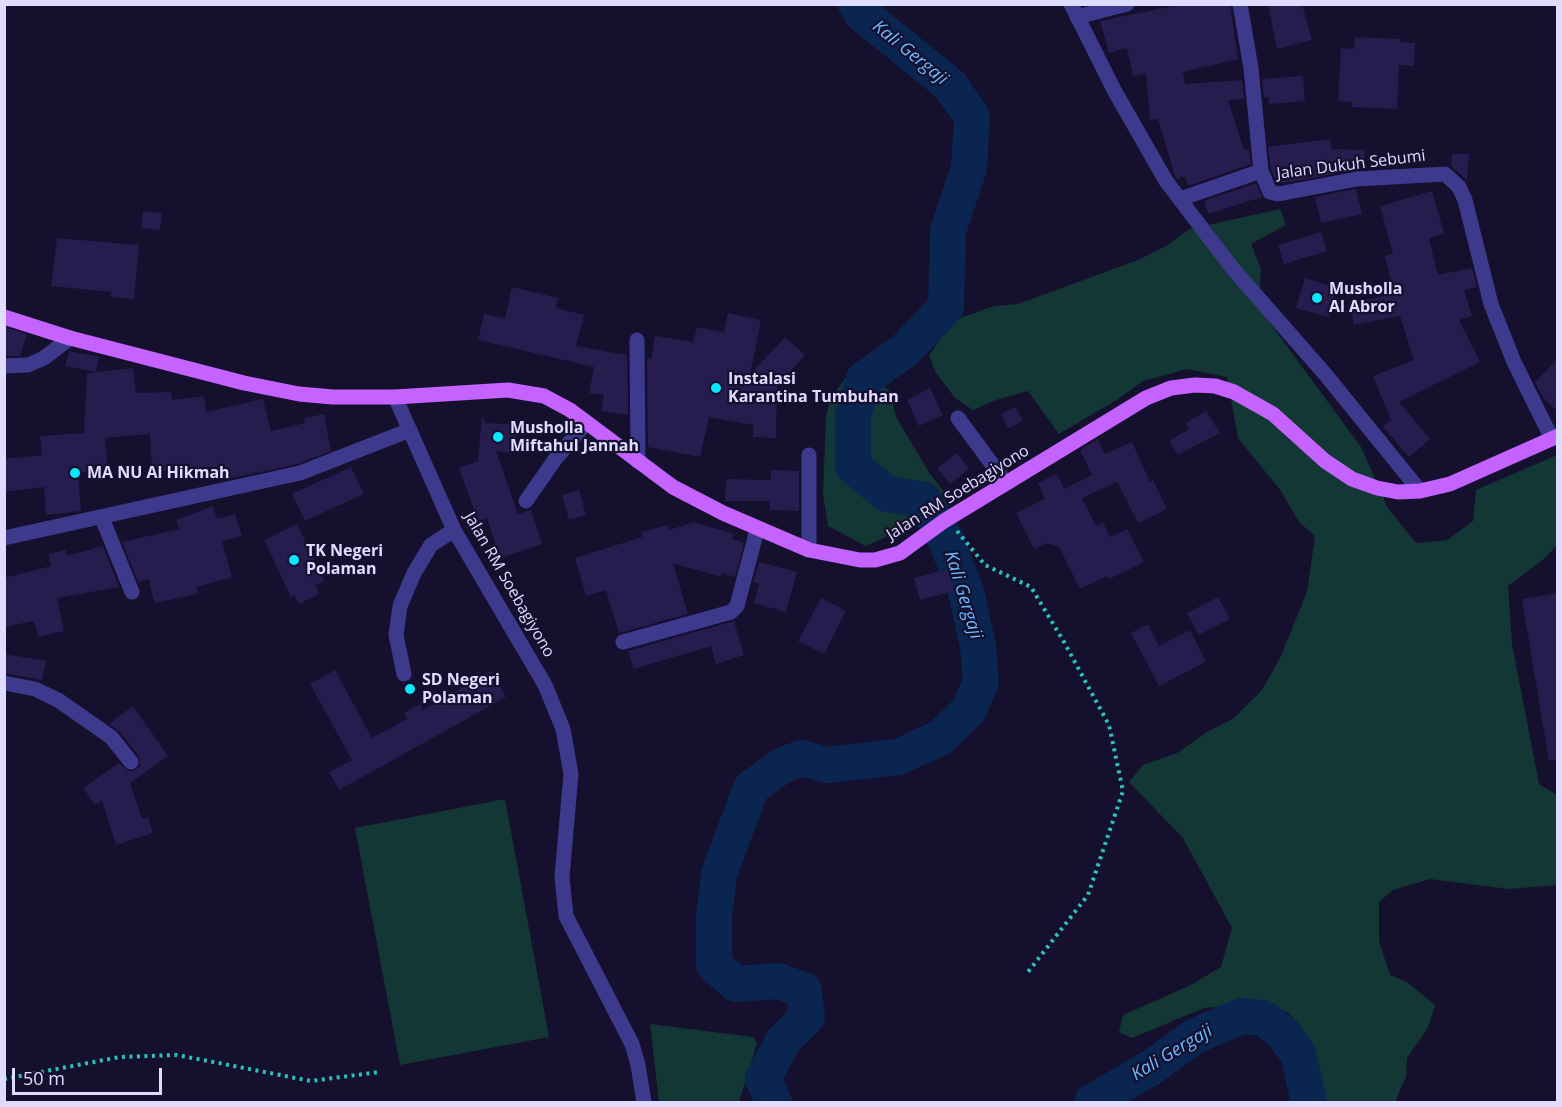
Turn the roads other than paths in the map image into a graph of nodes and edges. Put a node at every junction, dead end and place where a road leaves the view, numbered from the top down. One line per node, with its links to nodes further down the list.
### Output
1 (1127, 4): 3 (street)
2 (1240, 4): 4 (street, Jalan Dukuh Sebumi)
3 (1074, 11): 5 (street)
4 (1261, 171): 5 (street); 14 (street, Jalan Dukuh Sebumi)
5 (1180, 200): 18 (street)
6 (4, 317): 7 (main road, Jalan RM Soebagiyono)
7 (70, 338): 9 (street); 10 (main road, Jalan RM Soebagiyono)
8 (637, 340): 16 (street)
9 (4, 366)
10 (395, 397): 12 (main road, Jalan RM Soebagiyono); 13 (street, Jalan RM Soebagiyono)
11 (958, 418): 17 (street)
12 (586, 423): 16 (main road, Jalan RM Soebagiyono); 19 (street)
13 (410, 430): 20 (street); 21 (street, Jalan RM Soebagiyono)
14 (1555, 438): 18 (main road, Jalan RM Soebagiyono)
15 (809, 455): 24 (street)
16 (638, 462): 22 (main road, Jalan RM Soebagiyono)
17 (1005, 483): 18 (main road, Jalan RM Soebagiyono); 24 (main road, Jalan RM Soebagiyono)
18 (1420, 492)
19 (526, 501)
20 (102, 518): 23 (street); 25 (street)
21 (454, 530): 27 (street); 30 (street, Jalan RM Soebagiyono)
22 (757, 530): 24 (main road, Jalan RM Soebagiyono); 26 (street)
23 (4, 538)
24 (809, 550)
25 (132, 592)
26 (623, 642)
27 (404, 674)
28 (4, 683): 29 (street)
29 (131, 762)
30 (644, 1102)

